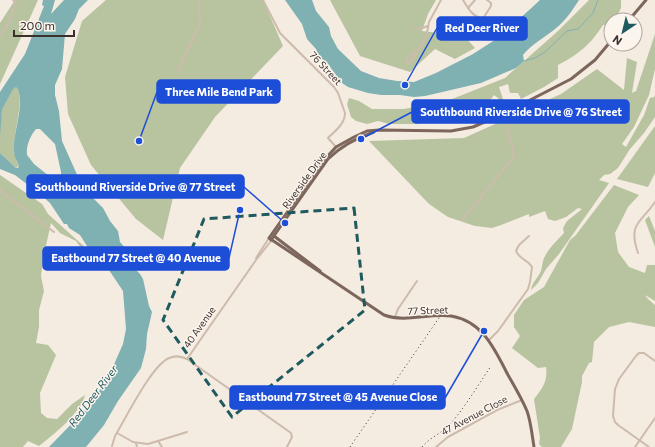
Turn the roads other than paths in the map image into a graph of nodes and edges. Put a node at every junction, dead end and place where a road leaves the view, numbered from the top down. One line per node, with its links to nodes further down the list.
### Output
1 (13, 0): 13 (street)
2 (199, 0): 16 (street)
3 (263, 0): 18 (street, 76 Street)
4 (441, 0): 11 (street)
5 (463, 0): 9 (street)
6 (475, 0): 9 (street)
7 (487, 0): 9 (street)
8 (646, 0): 10 (main road)
9 (468, 8)
10 (636, 12)
11 (428, 26): 12 (street); 15 (street)
12 (414, 29)
13 (0, 36)
14 (603, 50): 17 (main road, Riverside Drive)
15 (416, 53): 15 (street)
16 (178, 71)
17 (503, 114): 18 (main road, Riverside Drive); 21 (street)
18 (337, 149): 24 (main road, Riverside Drive)
19 (0, 189): 22 (street)
20 (654, 205): 25 (street)
21 (462, 220)
22 (54, 232)
23 (529, 236): 28 (street)
24 (271, 237): 27 (main road, 77 Street); 29 (street, 40 Avenue)
25 (638, 253)
26 (417, 281): 27 (street)
27 (395, 318): 28 (main road, 77 Street)
28 (489, 340): 31 (main road, 77 Street)
29 (187, 359): 34 (street, 40 Avenue); 41 (street)
30 (655, 361): 35 (street)
31 (522, 400): 42 (street, 47 Avenue Close); 43 (main road, 77 Street)
32 (655, 418): 35 (street)
33 (187, 432): 36 (street)
34 (117, 433): 37 (street); 38 (street, 40 Avenue)
35 (639, 440): 44 (street); 45 (street)
36 (158, 441): 37 (street); 40 (street)
37 (136, 443): 39 (street)
38 (112, 446)
39 (138, 447)
40 (162, 447)
41 (287, 447)
42 (436, 447)
43 (534, 447)
44 (634, 447)
45 (650, 447)

